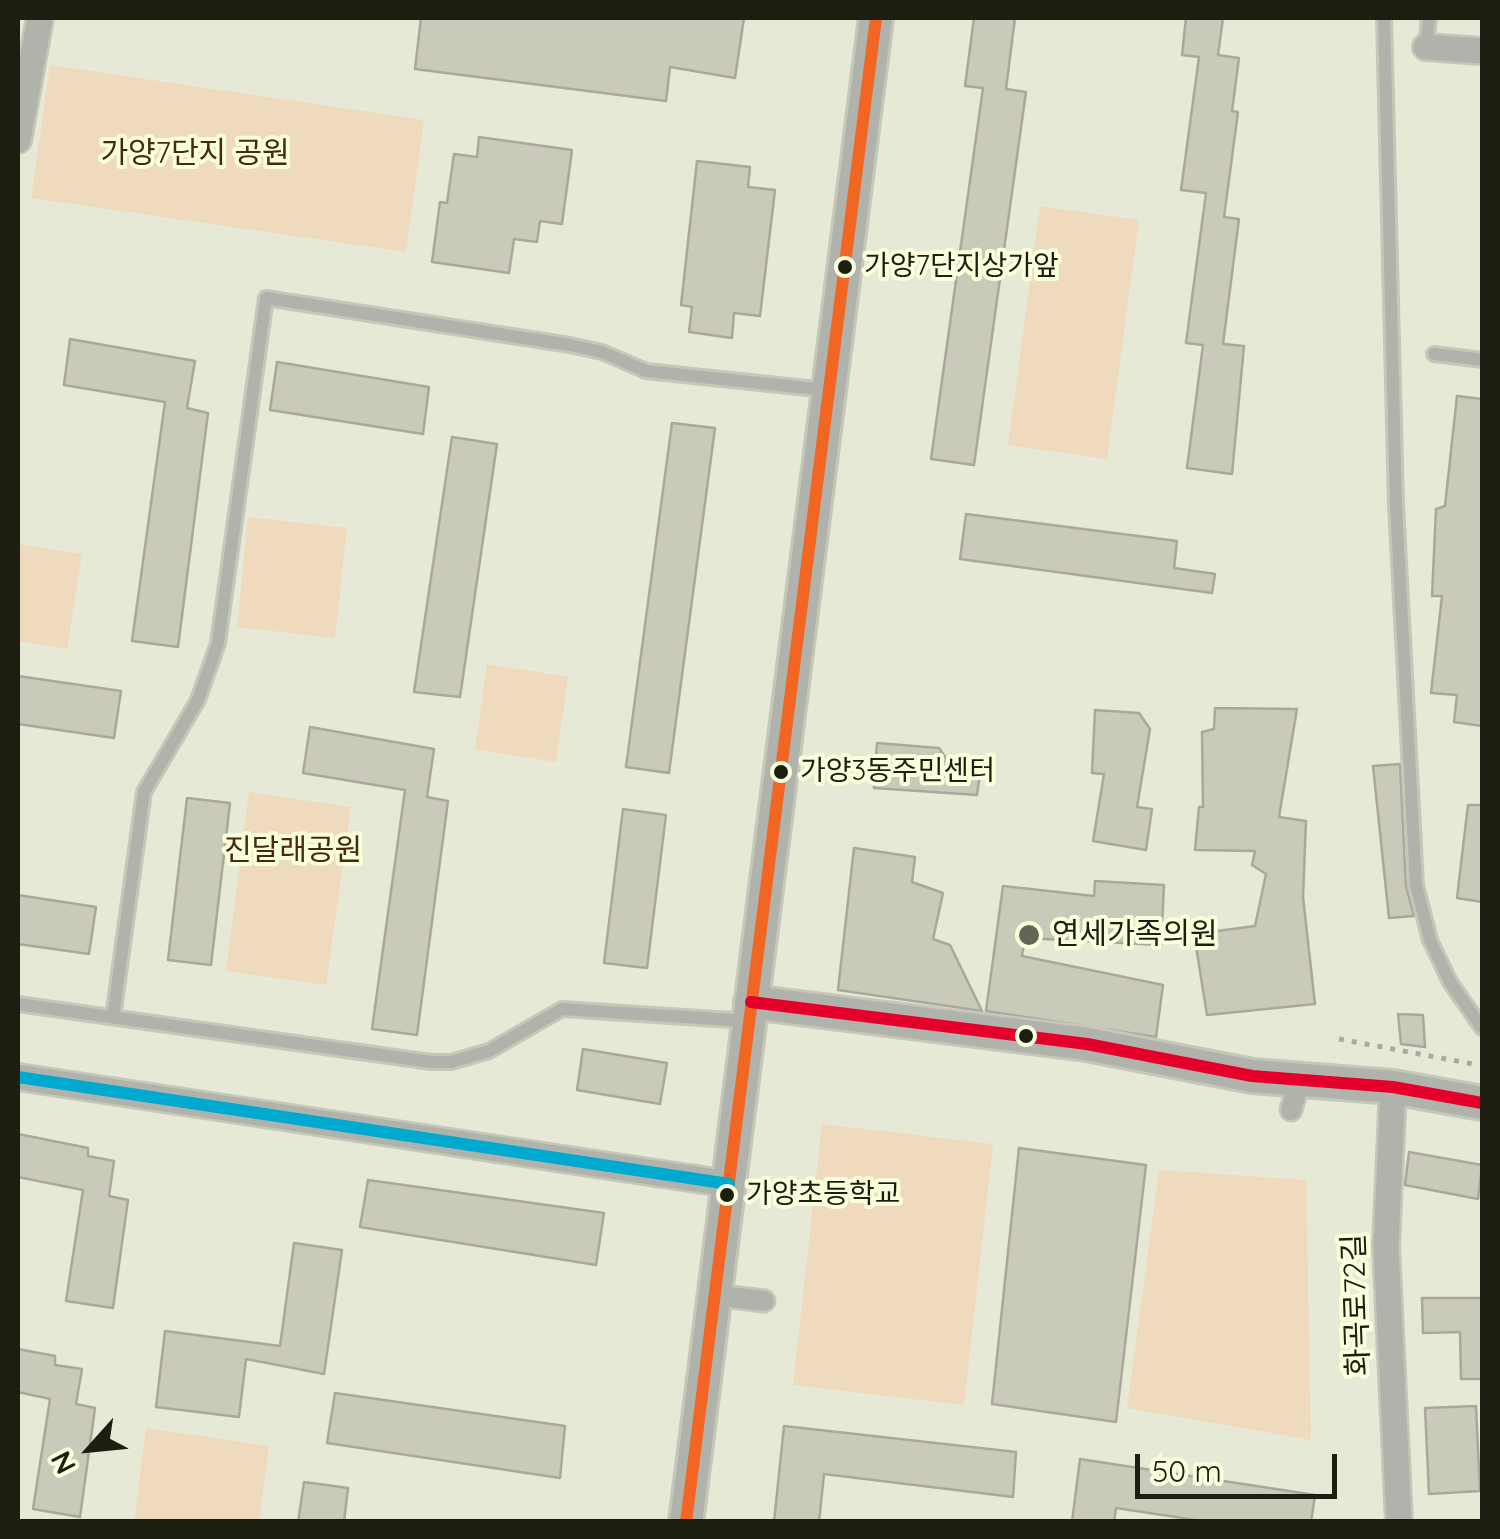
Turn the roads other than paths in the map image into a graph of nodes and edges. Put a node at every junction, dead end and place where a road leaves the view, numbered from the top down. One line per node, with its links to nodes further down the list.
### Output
1 (40, 18): 7 (street)
2 (876, 18): 10 (street)
3 (1384, 18): 14 (lane)
4 (1429, 18): 5 (lane)
5 (1426, 47): 6 (street)
6 (1482, 50)
7 (18, 140)
8 (1434, 354): 9 (lane)
9 (1482, 360)
10 (829, 390): 12 (street); 13 (lane)
11 (18, 1004): 13 (lane)
12 (750, 1012): 13 (lane); 16 (street); 18 (street)
13 (114, 1017)
14 (1482, 1028)
15 (18, 1077): 18 (street)
16 (1393, 1087): 17 (street); 22 (street, 화곡로72길)
17 (1482, 1103)
18 (728, 1184): 19 (street)
19 (714, 1294): 20 (street); 21 (street)
20 (764, 1301)
21 (686, 1522)
22 (1399, 1522)

